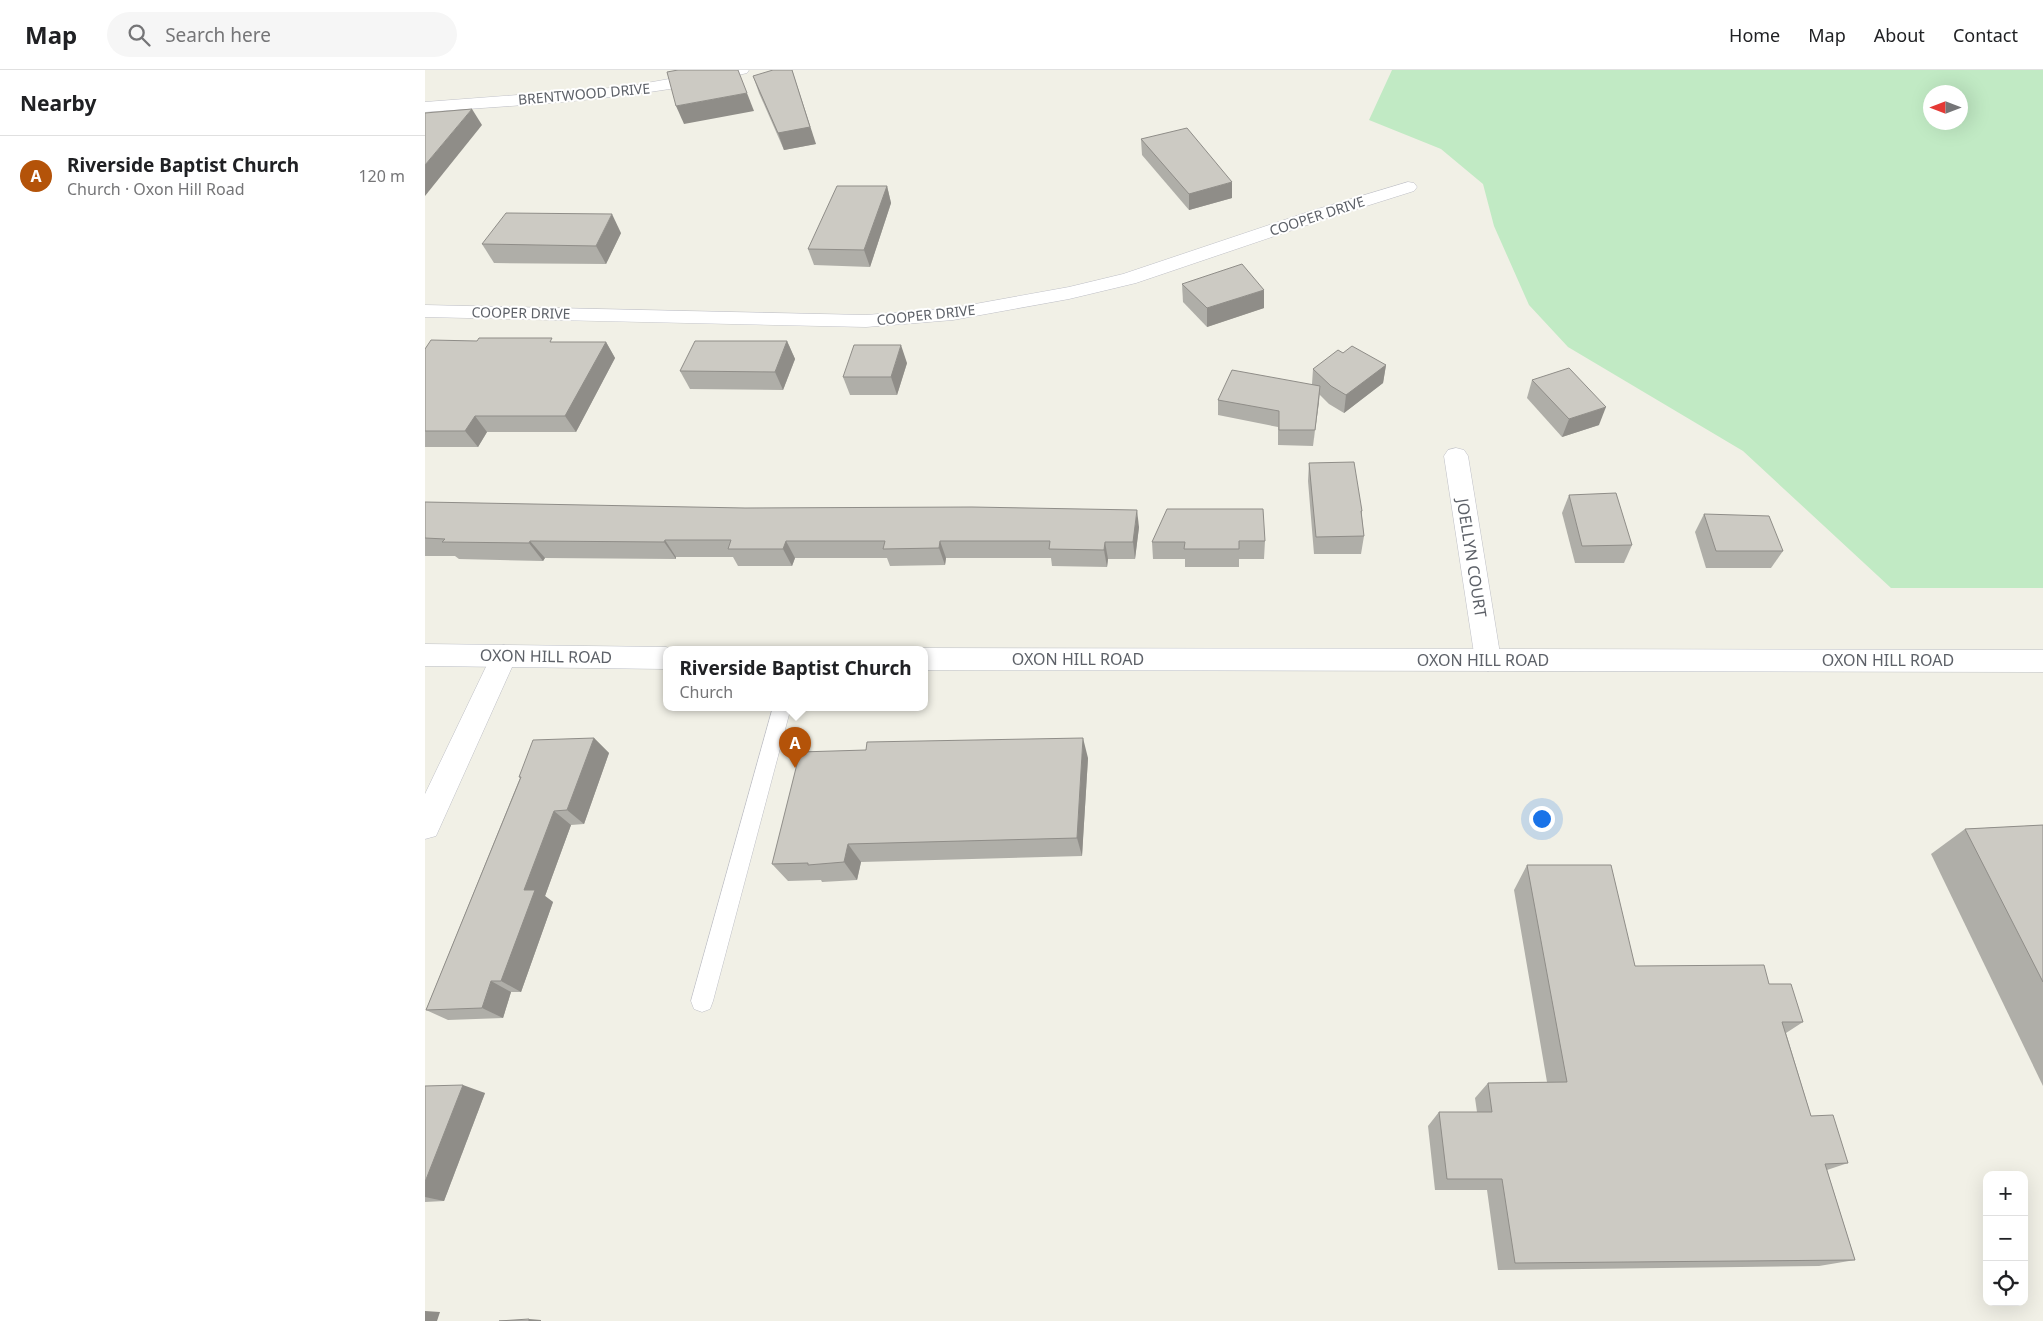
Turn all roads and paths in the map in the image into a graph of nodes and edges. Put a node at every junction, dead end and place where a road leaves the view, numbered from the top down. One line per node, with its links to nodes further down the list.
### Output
1 (741, 70): 2 (street, BRENTWOOD DRIVE)
2 (425, 107)
3 (1409, 187): 4 (street, COOPER DRIVE)
4 (425, 311)
5 (1456, 456): 10 (street, JOELLYN COURT)
6 (425, 655): 7 (street, OXON HILL ROAD)
7 (504, 656): 8 (street, OXON HILL ROAD); 13 (street)
8 (663, 658)
9 (928, 659): 10 (street, OXON HILL ROAD)
10 (1487, 660): 11 (street, OXON HILL ROAD)
11 (2043, 661)
12 (781, 711): 14 (lane)
13 (425, 826)
14 (702, 1001)

